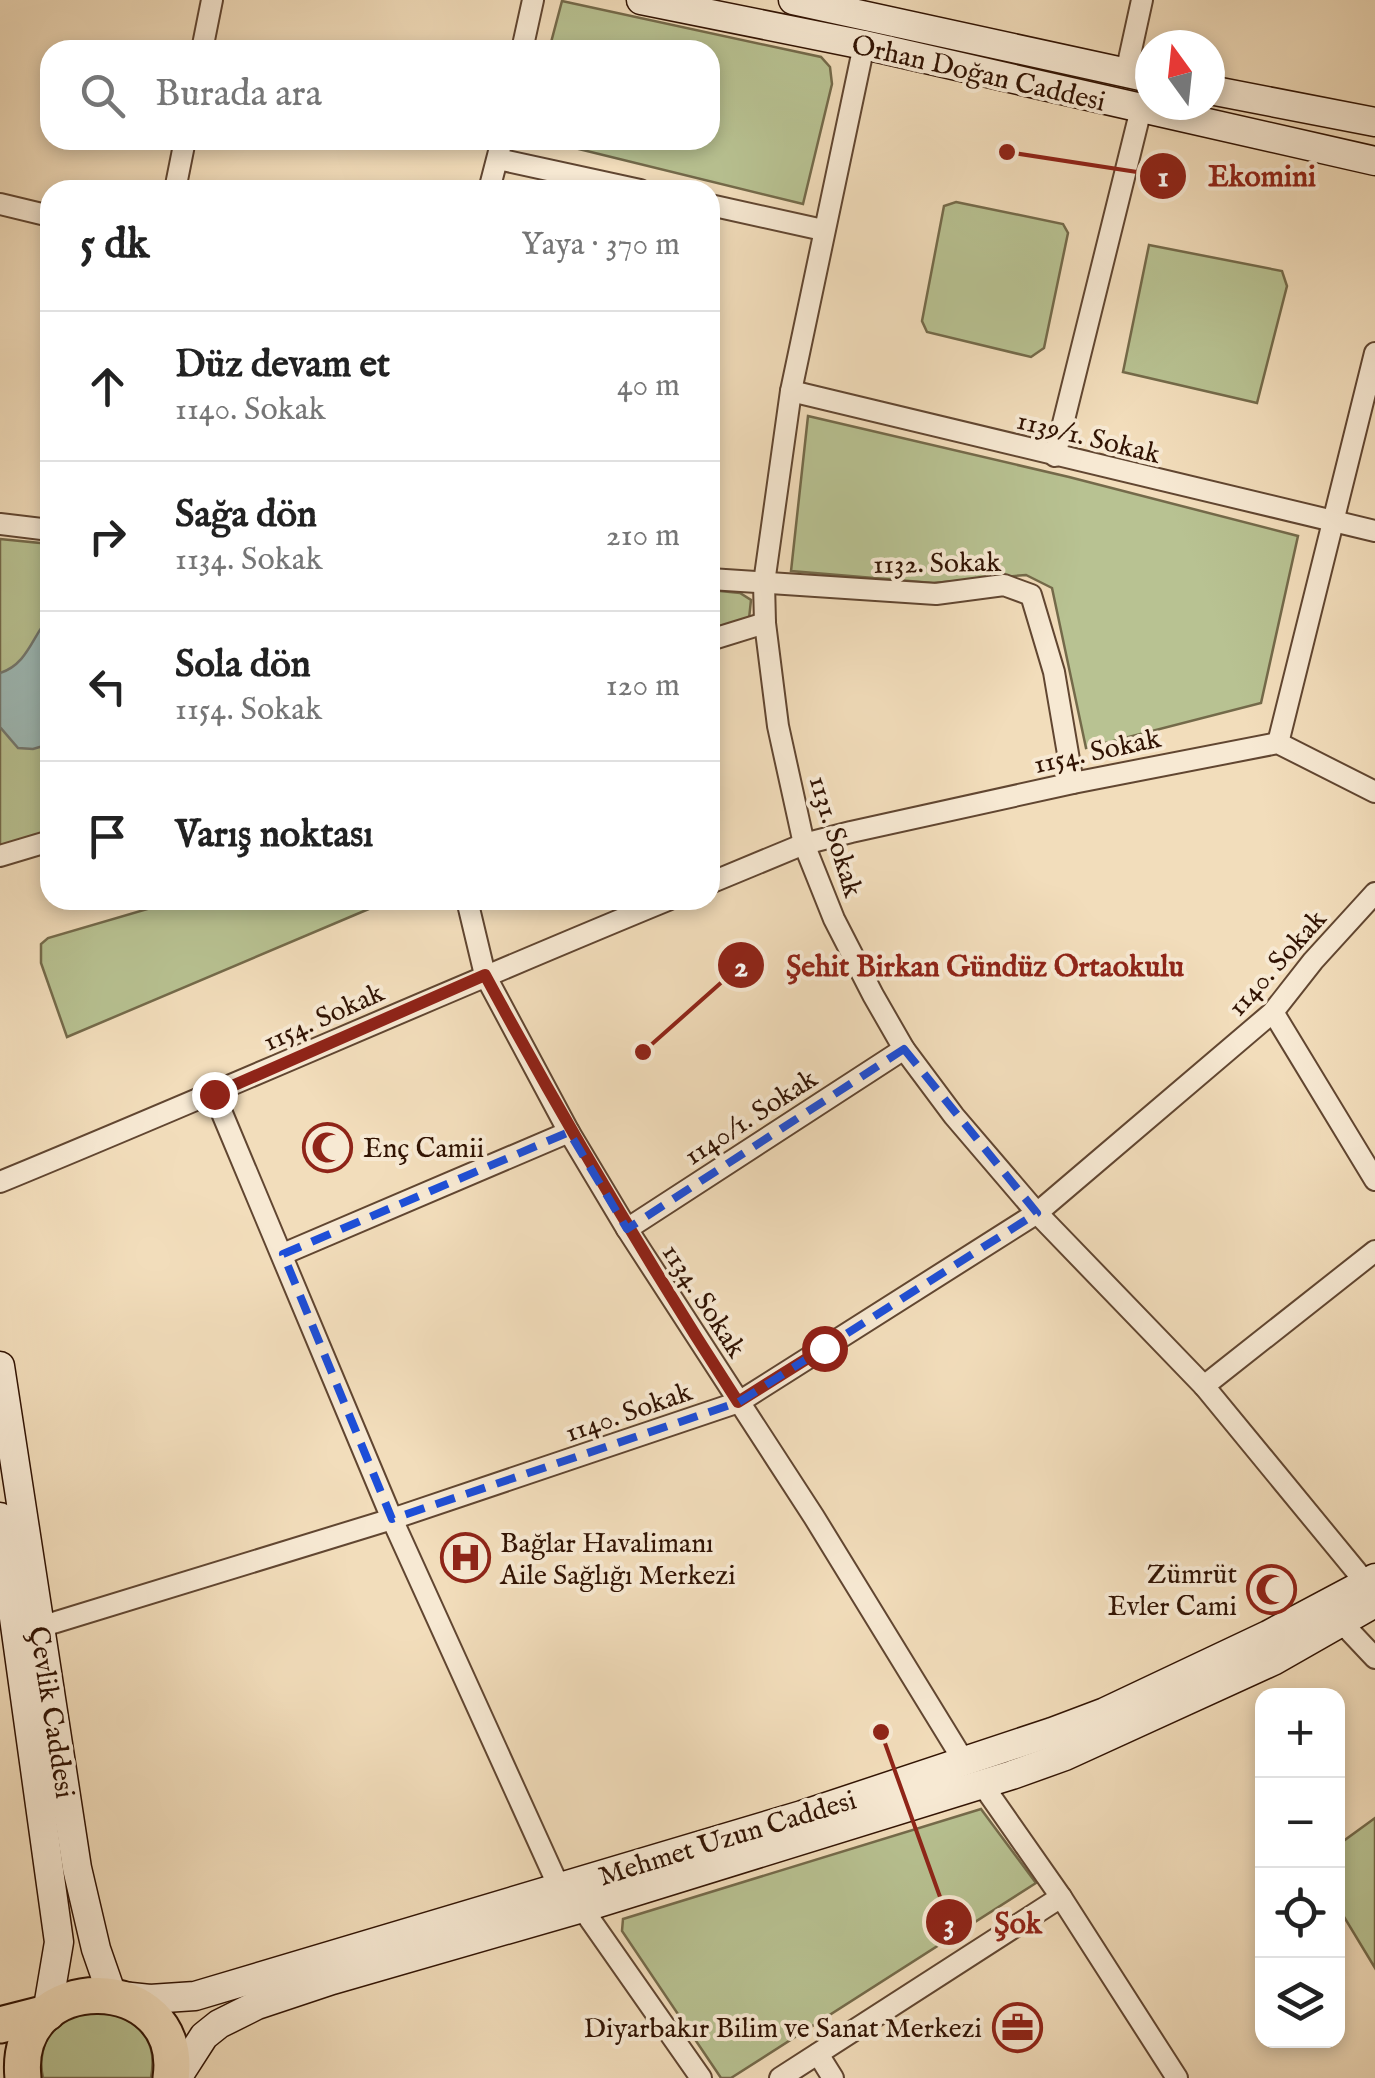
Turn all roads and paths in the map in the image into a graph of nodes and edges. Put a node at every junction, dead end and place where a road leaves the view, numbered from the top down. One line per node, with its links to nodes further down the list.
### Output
1 (212, 0): 7 (street)
2 (532, 0): 8 (street)
3 (641, 0): 9 (main road, Orhan Doğan Caddesi)
4 (1142, 0): 6 (street)
5 (806, 1): 10 (main road)
6 (1140, 30)
7 (204, 40)
8 (524, 40)
9 (864, 46): 12 (main road, Orhan Doğan Caddesi); 25 (street, 1131. Sokak)
10 (1135, 75)
11 (1225, 93): 15 (main road)
12 (1135, 109)
13 (1139, 120): 28 (street)
14 (1187, 120): 18 (main road, Orhan Doğan Caddesi)
15 (1375, 122)
16 (183, 150): 19 (street)
17 (500, 150): 20 (street); 21 (street)
18 (1375, 161)
19 (177, 180)
20 (492, 180)
21 (605, 180)
22 (0, 204): 24 (street)
23 (720, 207): 25 (street)
24 (40, 214)
25 (823, 230): 27 (street, 1131. Sokak)
26 (1375, 354): 29 (street)
27 (791, 391): 28 (street, 1139/1. Sokak); 34 (street, 1131. Sokak)
28 (1055, 456): 29 (street, 1139/1. Sokak)
29 (1335, 522): 32 (street, 1139/1. Sokak); 37 (street)
30 (0, 524): 31 (street)
31 (40, 529)
32 (1375, 532)
33 (720, 580): 34 (street, 1132. Sokak)
34 (764, 583): 35 (street, 1131. Sokak); 38 (street, 1132. Sokak)
35 (765, 623): 36 (street); 40 (street, 1131. Sokak)
36 (720, 637)
37 (1278, 743): 38 (street, 1154. Sokak); 39 (street)
38 (1073, 782): 40 (street, 1154. Sokak)
39 (1375, 792)
40 (804, 844): 43 (street, 1154. Sokak); 49 (street, 1131. Sokak)
41 (40, 845): 42 (street)
42 (0, 856)
43 (720, 878)
44 (1375, 893): 48 (street, 1140. Sokak)
45 (469, 910): 47 (street, 1134. Sokak)
46 (644, 910): 47 (street, 1154. Sokak)
47 (485, 975): 50 (street, 1154. Sokak); 51 (street, 1134. Sokak)
48 (1273, 1012): 52 (street); 54 (street, 1140. Sokak)
49 (904, 1049): 54 (street, 1131. Sokak); 55 (street, 1140/1. Sokak)
50 (214, 1094): 53 (street, 1154. Sokak); 57 (street)
51 (569, 1132): 55 (street, 1134. Sokak); 57 (street)
52 (1375, 1180)
53 (0, 1182)
54 (1037, 1214): 59 (street, 1131. Sokak); 60 (street, 1140. Sokak)
55 (627, 1228): 60 (street, 1134. Sokak)
56 (1375, 1251): 59 (street)
57 (283, 1254): 62 (street)
58 (0, 1366): 66 (main road, Çevlik Caddesi)
59 (1204, 1386): 63 (street, 1131. Sokak)
60 (738, 1402): 62 (street, 1140. Sokak); 68 (street, 1134. Sokak)
61 (0, 1517): 64 (main road, Çevlik Caddesi)
62 (392, 1519): 66 (street, 1140. Sokak); 69 (street)
63 (1372, 1588): 65 (main road); 68 (main road, Mehmet Uzun Caddesi)
64 (6, 1602): 66 (main road, Çevlik Caddesi)
65 (1342, 1623): 67 (street); 68 (main road)
66 (19, 1637): 72 (main road, Çevlik Caddesi); 73 (main road, Çevlik Caddesi)
67 (1375, 1658)
68 (974, 1773): 69 (main road, Mehmet Uzun Caddesi); 70 (street, 1134. Sokak); 71 (main road)
69 (560, 1888): 72 (main road, Mehmet Uzun Caddesi)
70 (1061, 1897): 75 (street); 81 (street, 1134. Sokak)
71 (582, 1908): 77 (main road); 78 (street)
72 (112, 1995): 73 (highway); 77 (highway)
73 (47, 2012): 74 (highway); 76 (highway)
74 (0, 2025)
75 (818, 2054): 79 (street); 80 (street)
76 (23, 2078)
77 (174, 2078)
78 (701, 2078)
79 (780, 2078)
80 (833, 2078)
81 (1177, 2078)

